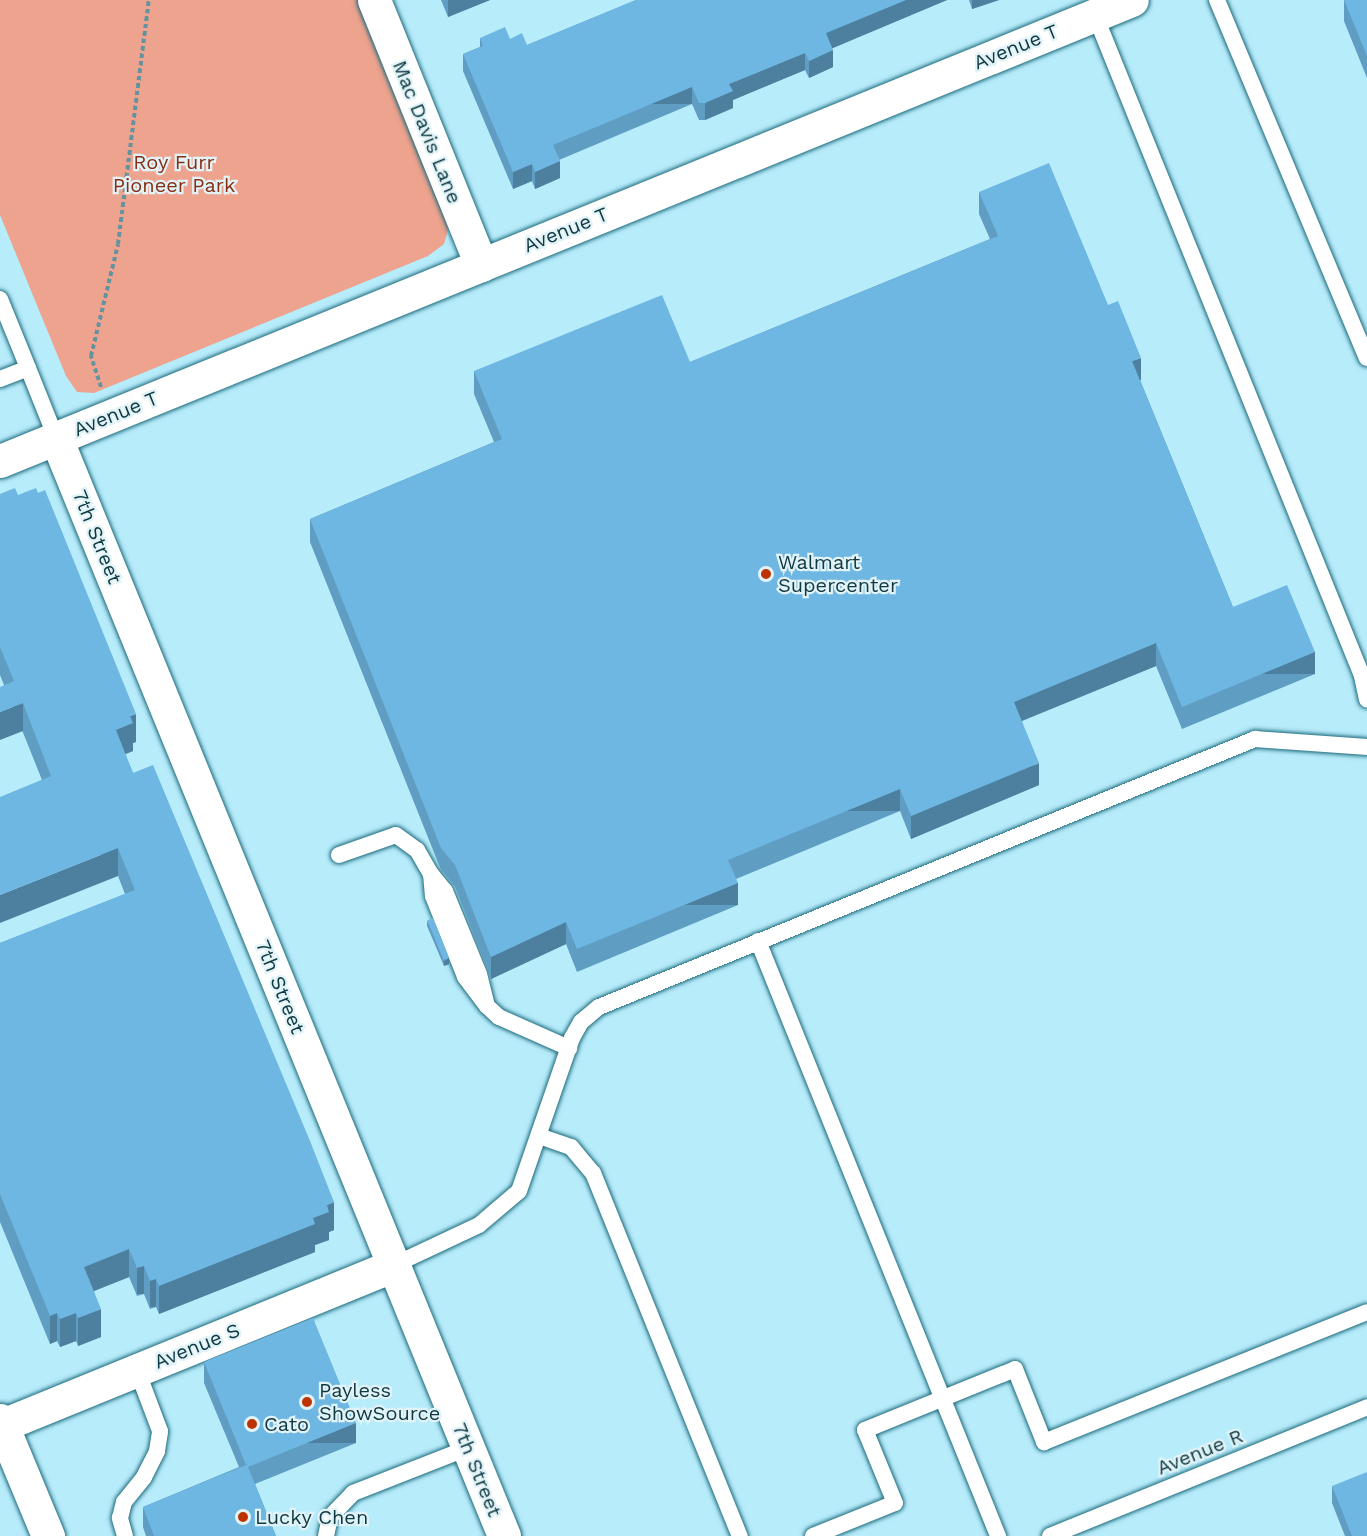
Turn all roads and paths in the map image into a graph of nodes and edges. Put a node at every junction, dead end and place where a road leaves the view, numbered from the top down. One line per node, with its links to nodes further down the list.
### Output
1 (149, 0): 11 (path)
2 (374, 0): 6 (street, Mac Davis Lane)
3 (1132, 0): 5 (street, Avenue T)
4 (1217, 0): 8 (lane)
5 (1095, 15): 6 (street, Avenue T); 14 (lane)
6 (481, 265): 11 (street, Avenue T)
7 (0, 299): 9 (lane)
8 (1367, 358)
9 (28, 368): 10 (lane); 12 (lane)
10 (0, 379)
11 (110, 416): 12 (street, Avenue T)
12 (56, 438): 13 (street, Avenue T); 20 (street, 7th Street)
13 (0, 461)
14 (1367, 699)
15 (1367, 747): 17 (lane)
16 (339, 855): 18 (lane)
17 (758, 941): 18 (lane); 23 (lane)
18 (568, 1048): 19 (lane)
19 (538, 1136): 20 (lane); 31 (lane)
20 (394, 1265): 22 (street, Avenue S); 26 (street, 7th Street)
21 (1367, 1312): 23 (lane)
22 (137, 1370): 25 (street, Avenue S); 28 (lane)
23 (943, 1399): 32 (lane); 33 (lane)
24 (1367, 1407): 34 (lane, Avenue R)
25 (1, 1424): 27 (street)
26 (468, 1448): 29 (lane); 30 (street, 7th Street)
27 (48, 1536)
28 (125, 1536)
29 (326, 1536)
30 (504, 1536)
31 (740, 1536)
32 (813, 1536)
33 (998, 1536)
34 (1050, 1536)

